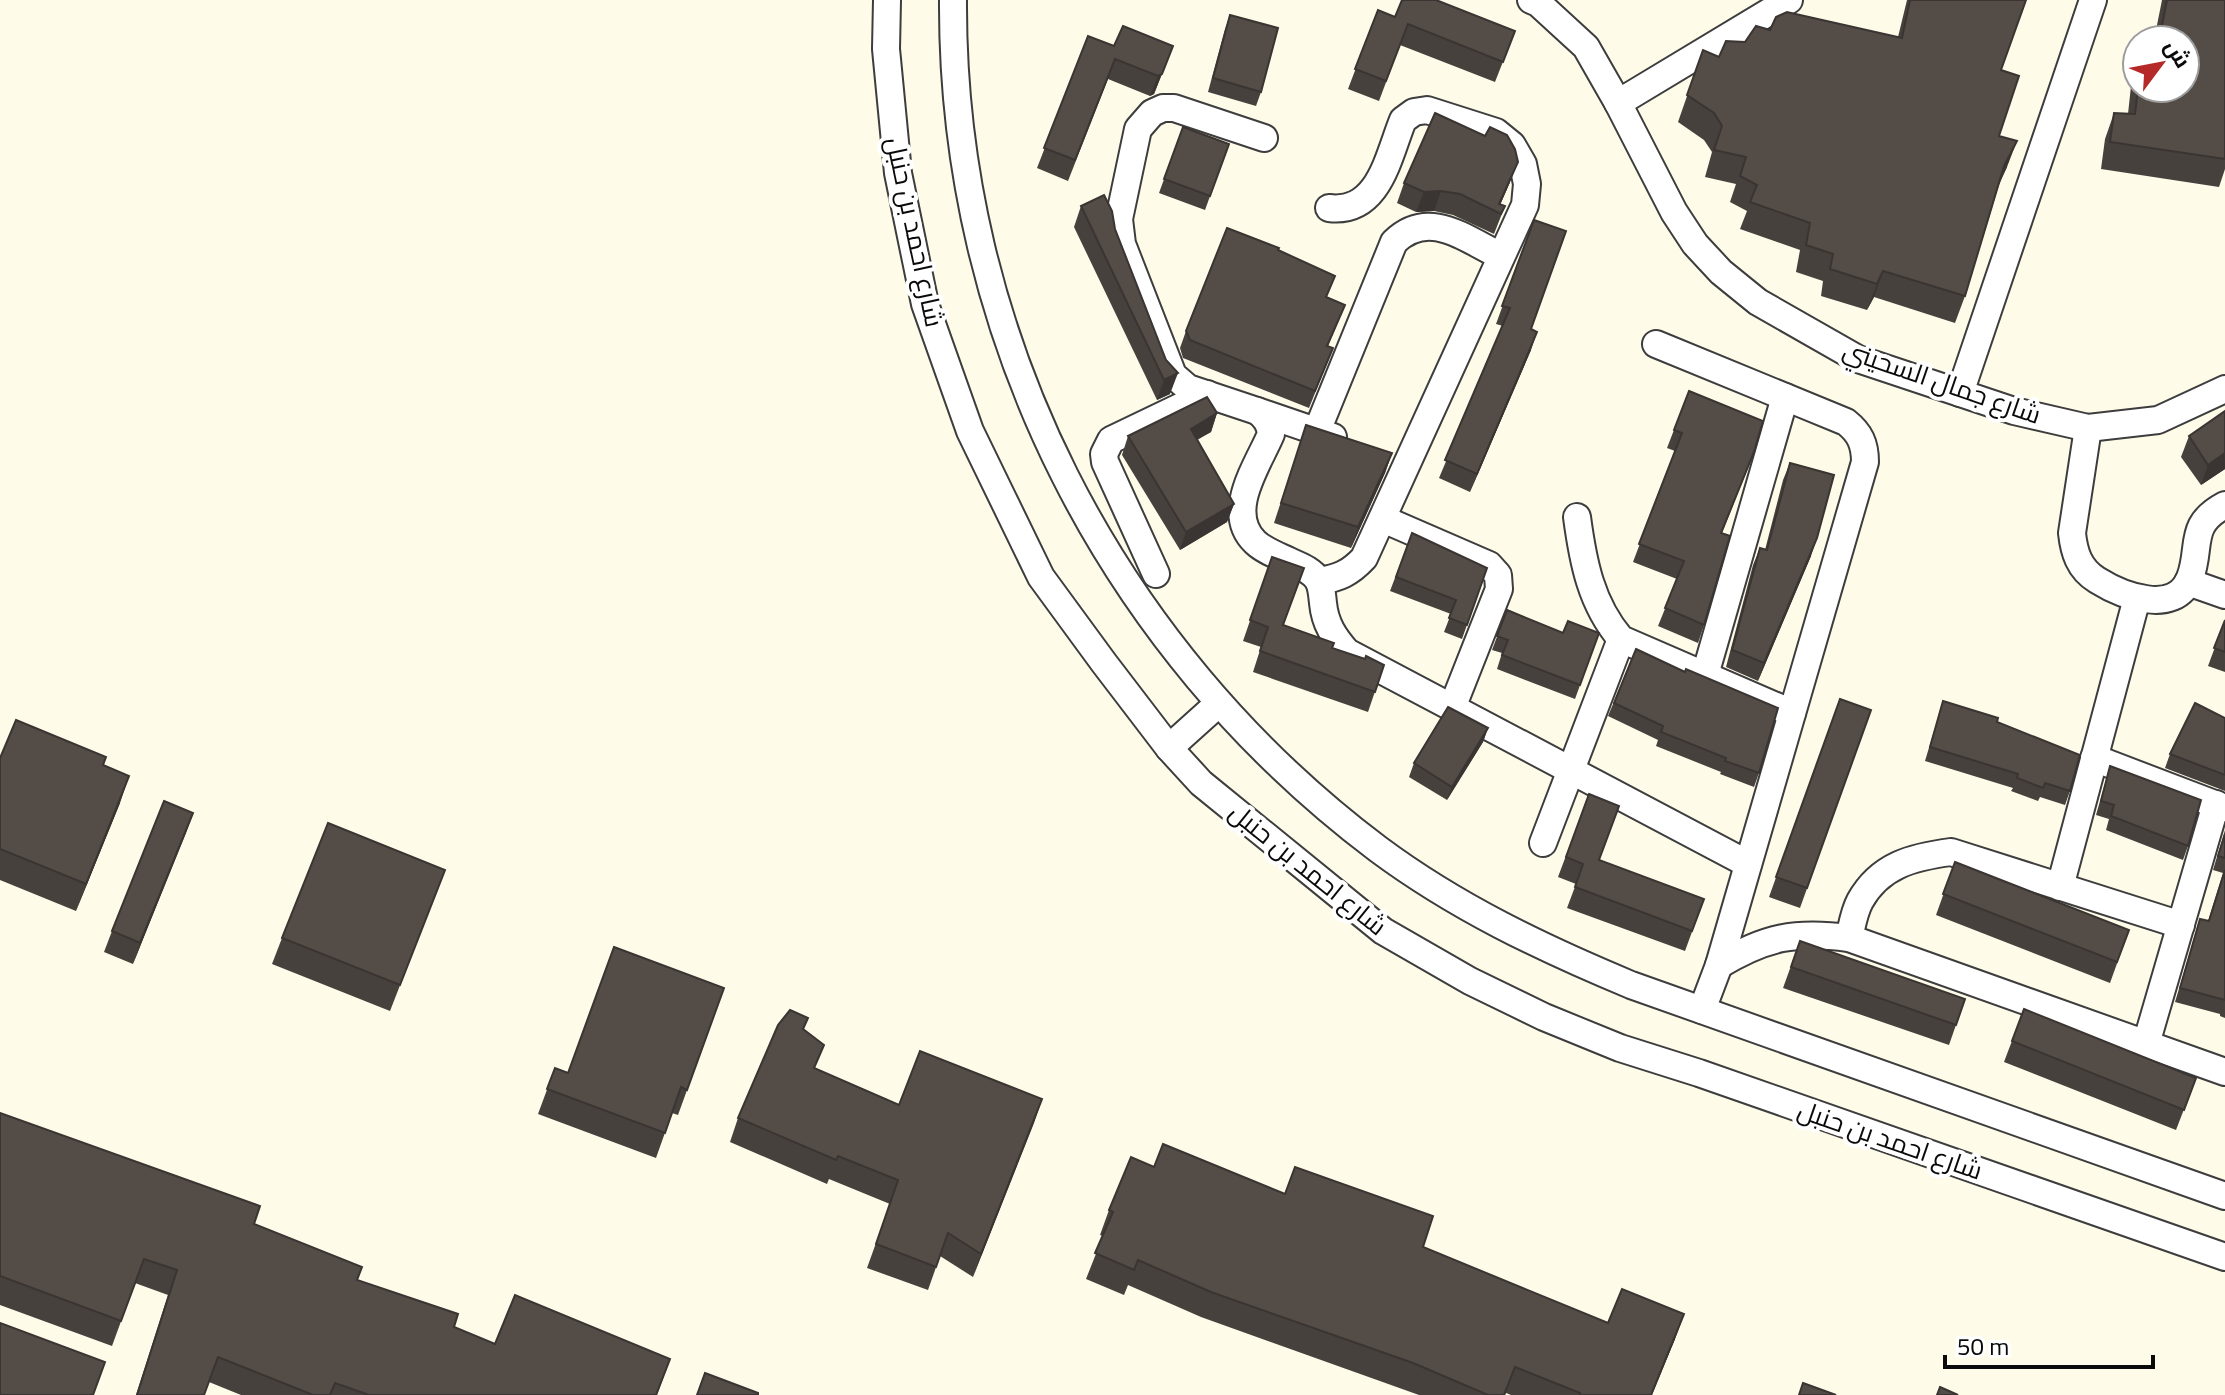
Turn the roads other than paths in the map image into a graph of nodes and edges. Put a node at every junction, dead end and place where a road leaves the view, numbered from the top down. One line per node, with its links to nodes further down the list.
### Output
1 (887, 0): 32 (street, شارع احمد بن حنبل)
2 (953, 0): 29 (street)
3 (1531, 0): 6 (street, شارع جمال السحيني)
4 (1789, 0): 6 (street)
5 (2093, 0): 12 (street)
6 (1618, 103): 12 (street, شارع جمال السحيني)
7 (1264, 138): 13 (street)
8 (1329, 208): 9 (street)
9 (1501, 256): 17 (street); 18 (street)
10 (1656, 344): 14 (street)
11 (2225, 389): 16 (street, شارع جمال السحيني)
12 (1960, 393): 16 (street, شارع جمال السحيني)
13 (1207, 394): 15 (street); 22 (street)
14 (1785, 397): 28 (street); 31 (street)
15 (1257, 411): 17 (street); 23 (street)
16 (2088, 428): 26 (street)
17 (1317, 431): 18 (street)
18 (1385, 455): 21 (street)
19 (2225, 505): 24 (street)
20 (1577, 517): 27 (street)
21 (1383, 519): 23 (street); 30 (street)
22 (1156, 574)
23 (1319, 581): 30 (street)
24 (2188, 582): 25 (street); 26 (street)
25 (2225, 595)
26 (2137, 598): 33 (street)
27 (1621, 639): 28 (street); 34 (street)
28 (1705, 675): 31 (street)
29 (1219, 703): 32 (street); 42 (street)
30 (1452, 708): 34 (street)
31 (1792, 713): 37 (street)
32 (1169, 748): 46 (street, شارع احمد بن حنبل)
33 (2094, 758): 35 (street); 38 (street)
34 (1571, 770): 36 (street); 37 (street)
35 (2220, 806): 39 (street)
36 (1543, 843)
37 (1748, 864): 41 (street)
38 (2060, 887): 39 (street); 40 (street)
39 (2181, 925): 43 (street)
40 (1849, 938): 41 (street); 43 (street)
41 (1719, 965): 42 (street)
42 (1702, 1010): 45 (street)
43 (2146, 1044): 44 (street)
44 (2225, 1072)
45 (2225, 1196)
46 (2225, 1257)

